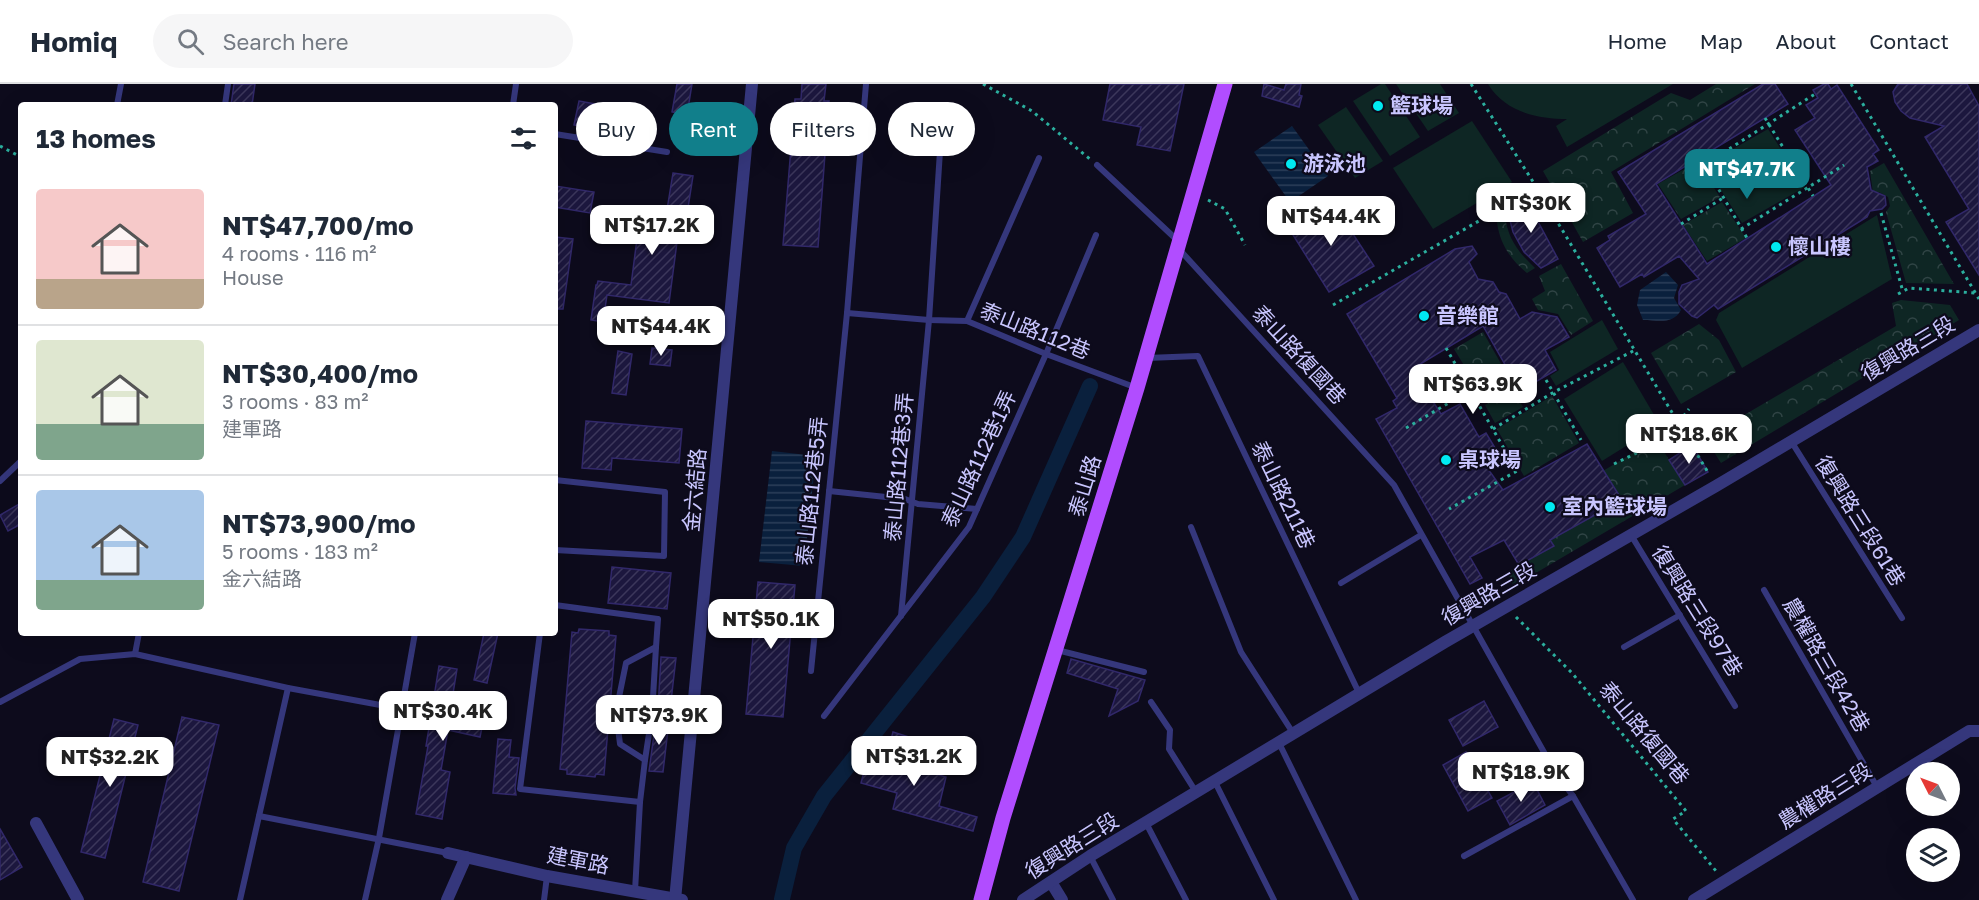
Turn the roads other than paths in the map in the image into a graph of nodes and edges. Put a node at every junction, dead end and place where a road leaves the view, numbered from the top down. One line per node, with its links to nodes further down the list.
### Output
1 (121, 84): 7 (lane)
2 (228, 84): 8 (lane)
3 (516, 84): 9 (lane)
4 (752, 84): 59 (street, 金六結路)
5 (866, 84): 17 (lane, 泰山路112巷5弄)
6 (1225, 84): 16 (main road, 泰山路)
7 (118, 102)
8 (225, 102)
9 (513, 102)
10 (558, 134): 11 (lane)
11 (667, 152)
12 (940, 156): 18 (lane, 泰山路112巷3弄)
13 (1039, 158): 19 (lane)
14 (1096, 165): 16 (lane, 泰山路復國巷)
15 (1096, 235): 21 (lane, 泰山路112巷1弄)
16 (1179, 245): 22 (main road, 泰山路); 32 (lane, 泰山路復國巷)
17 (847, 313): 18 (lane, 泰山路112巷); 28 (lane, 泰山路112巷5弄)
18 (929, 320): 19 (lane, 泰山路112巷); 29 (lane, 泰山路112巷3弄)
19 (968, 321): 21 (lane, 泰山路112巷)
20 (1979, 330): 24 (street, 復興路三段)
21 (1046, 354): 23 (lane, 泰山路112巷); 30 (lane, 泰山路112巷1弄)
22 (1146, 358): 23 (main road, 泰山路); 52 (lane, 泰山路211巷)
23 (1137, 388): 47 (main road, 泰山路)
24 (1791, 441): 33 (street, 復興路三段); 40 (lane, 復興路三段61巷)
25 (18, 464): 27 (lane)
26 (558, 480): 34 (lane)
27 (0, 481)
28 (829, 491): 29 (lane); 49 (lane, 泰山路112巷5弄)
29 (912, 502): 30 (lane); 39 (lane, 泰山路112巷3弄)
30 (977, 509): 39 (lane, 泰山路112巷1弄)
31 (1191, 526): 61 (lane)
32 (1421, 535): 35 (lane); 41 (lane, 泰山路復國巷)
33 (1630, 535): 38 (lane, 復興路三段97巷); 41 (street, 復興路三段)
34 (558, 550)
35 (1341, 583)
36 (1764, 590): 65 (lane, 農權路三段42巷)
37 (558, 605): 45 (lane)
38 (1680, 615): 46 (lane); 55 (lane, 復興路三段97巷)
39 (901, 617): 58 (lane, 泰山路112巷1弄)
40 (1902, 618)
41 (1473, 626): 52 (street, 復興路三段); 67 (lane, 泰山路復國巷)
42 (138, 636): 48 (lane)
43 (414, 636): 56 (lane)
44 (540, 636): 68 (lane)
45 (656, 647): 57 (lane); 63 (lane)
46 (1624, 647)
47 (1056, 649): 50 (lane); 86 (main road, 泰山路)
48 (135, 654): 51 (lane); 53 (lane)
49 (811, 671)
50 (1144, 672)
51 (288, 688): 56 (lane); 69 (lane)
52 (1360, 694): 61 (street, 復興路三段)
53 (0, 702)
54 (1151, 702): 66 (lane)
55 (1735, 706)
56 (402, 709): 72 (lane)
57 (652, 714): 59 (lane); 63 (lane)
58 (824, 716)
59 (693, 717): 85 (street, 金六結路)
60 (1979, 731): 65 (street, 農權路三段)
61 (1294, 734): 62 (street, 復興路三段)
62 (1279, 743): 64 (street, 復興路三段); 92 (lane)
63 (645, 760): 68 (lane)
64 (1215, 782): 66 (street, 復興路三段); 91 (lane)
65 (1877, 787): 94 (street, 農權路三段)
66 (1197, 793): 71 (street, 復興路三段)
67 (1573, 796): 75 (lane); 93 (lane, 泰山路復國巷)
68 (640, 802): 79 (lane)
69 (259, 816): 72 (lane); 81 (lane)
70 (36, 823): 80 (street)
71 (1146, 823): 74 (street, 復興路三段); 90 (lane)
72 (379, 838): 73 (lane); 82 (lane)
73 (448, 853): 76 (street, 建軍路)
74 (1090, 856): 78 (street, 復興路三段); 89 (lane)
75 (1464, 856)
76 (466, 857): 77 (street, 建軍路); 83 (street)
77 (547, 876): 79 (street, 建軍路); 84 (lane)
78 (1051, 882): 87 (street, 復興路三段); 88 (street)
79 (635, 892): 85 (street, 建軍路)
80 (78, 900)
81 (240, 900)
82 (365, 900)
83 (447, 900)
84 (544, 900)
85 (677, 900)
86 (981, 900)
87 (1023, 900)
88 (1062, 900)
89 (1113, 900)
90 (1186, 900)
91 (1274, 900)
92 (1356, 900)
93 (1633, 900)
94 (1694, 900)

